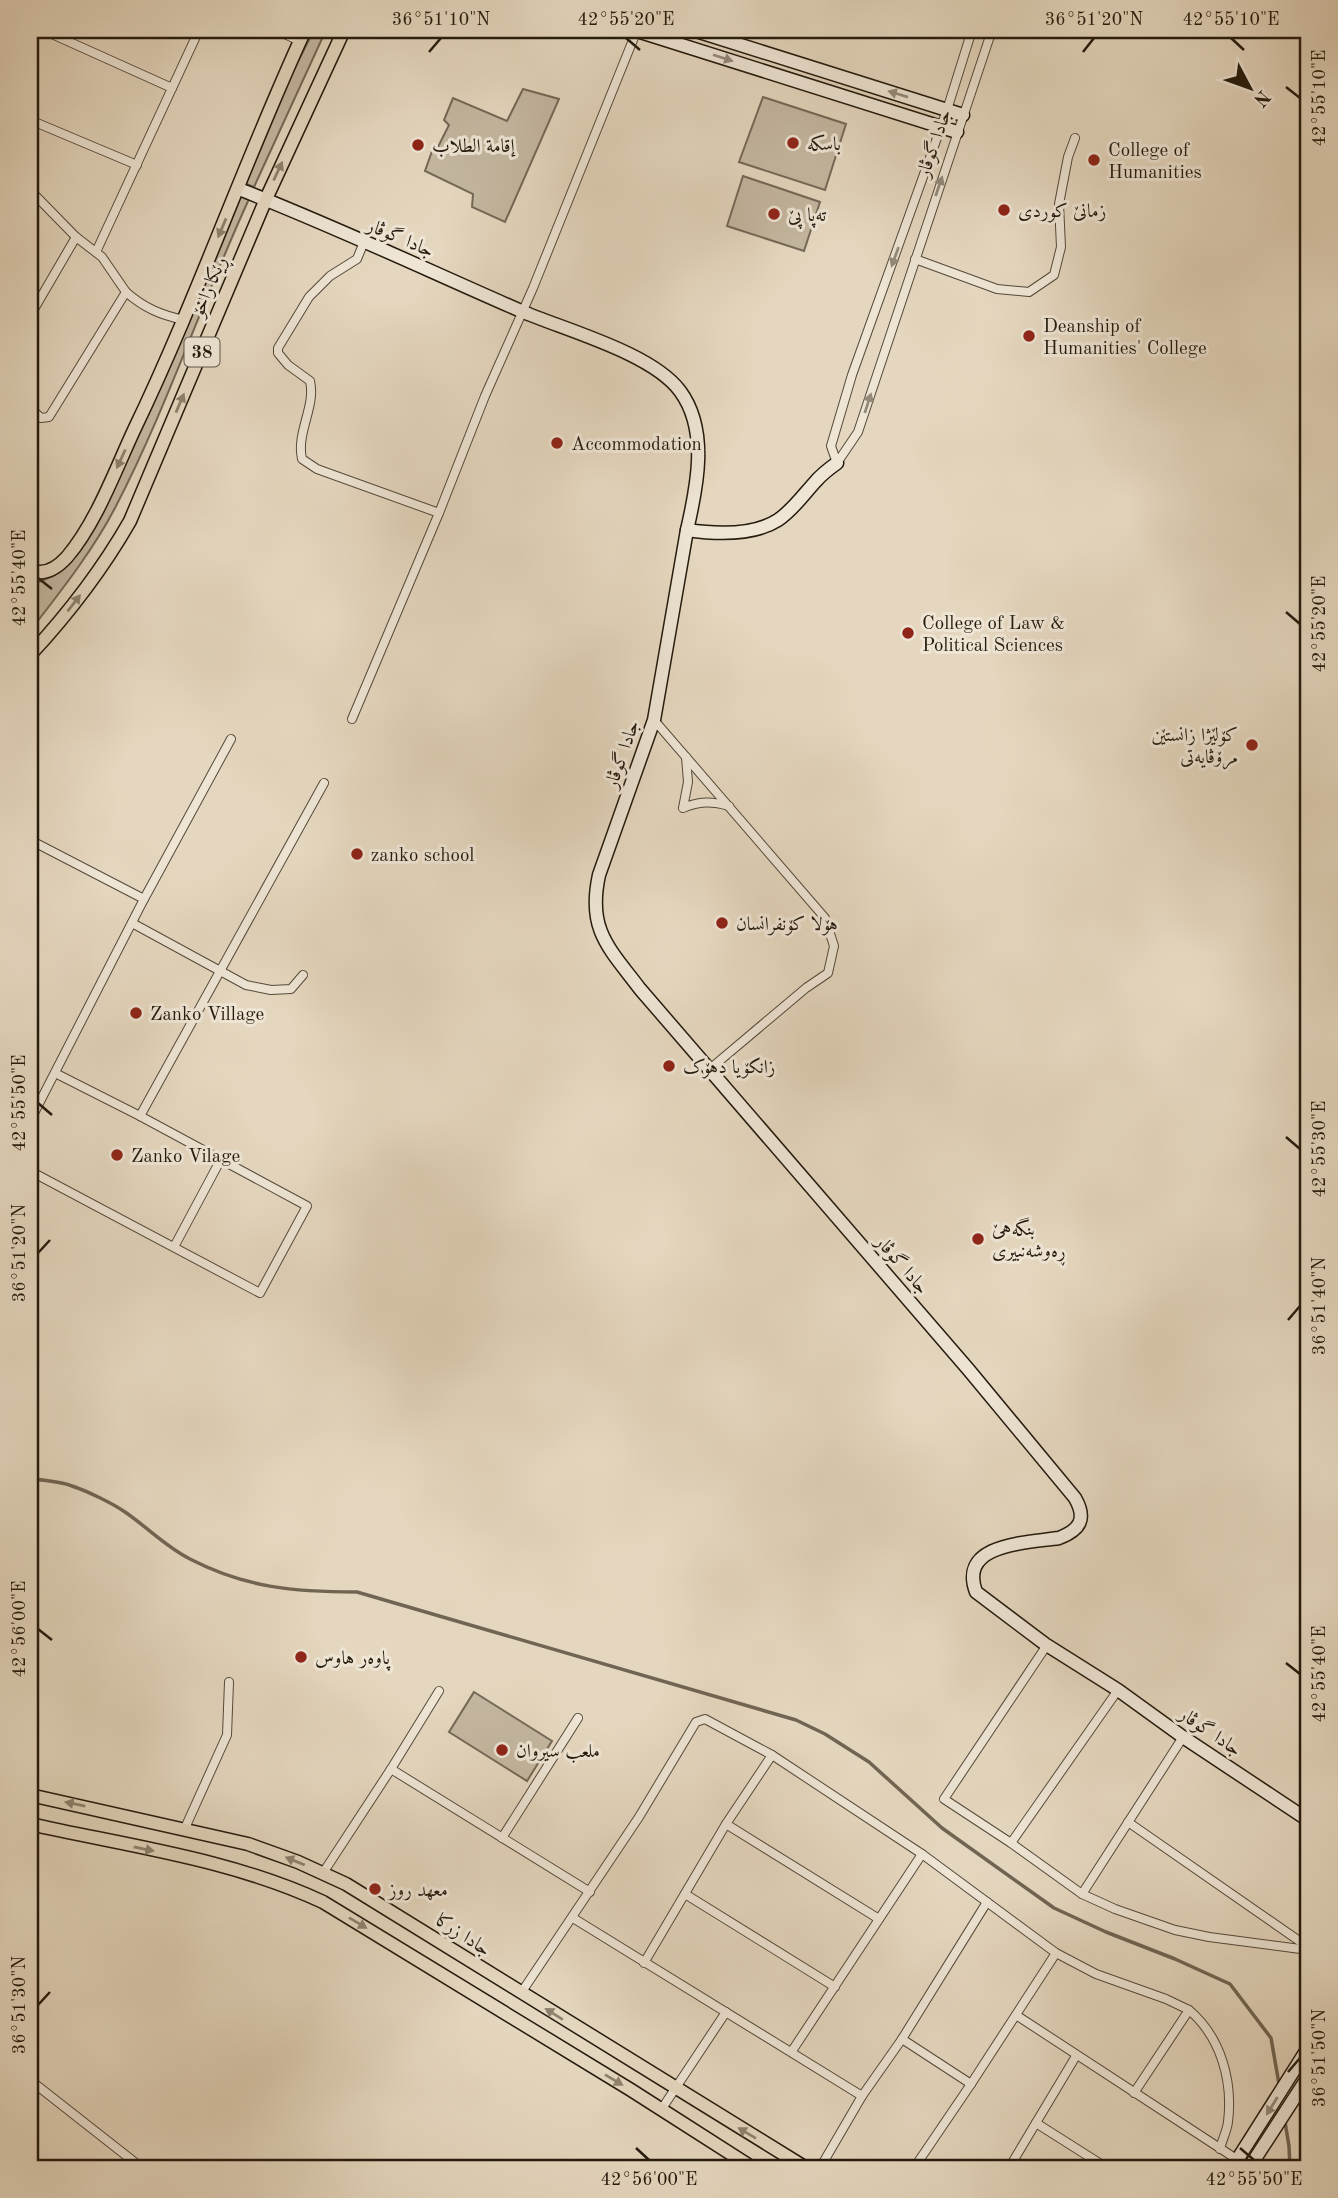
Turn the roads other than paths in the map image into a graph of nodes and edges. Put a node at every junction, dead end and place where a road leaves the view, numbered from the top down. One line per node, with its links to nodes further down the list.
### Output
1 (43, 30): 10 (street)
2 (199, 30): 10 (street)
3 (276, 30): 9 (street)
4 (344, 30): 20 (main road, ڕێکا زاخۆ / 38, one-way to 4)
5 (636, 30): 14 (street, one-way to 14); 26 (street)
6 (693, 30): 11 (street, one-way to 6)
7 (972, 30): 11 (street, جادا گوڤار)
8 (992, 30): 12 (street, جادا گوڤار)
9 (302, 36): 18 (main road, ڕێکا زاخۆ / 38)
10 (172, 88): 17 (street)
11 (947, 110): 12 (street); 14 (street, جادا گوڤار)
12 (963, 115): 15 (street, جادا گوڤار)
13 (30, 120): 17 (street)
14 (941, 127): 15 (street); 30 (street, جادا گوڤار, one-way to 30)
15 (957, 132): 24 (street, جادا گوڤار, one-way to 15)
16 (1074, 138): 24 (street)
17 (136, 165): 23 (street)
18 (239, 189): 20 (street, جادا گوڤار); 28 (main road, ڕێکا زاخۆ / 38, one-way to 28)
19 (30, 190): 21 (street)
20 (265, 199): 22 (street, جادا گوڤار); 34 (main road, ڕێکا زاخۆ / 38, one-way to 20)
21 (76, 237): 23 (street); 27 (street)
22 (364, 243): 26 (street, جادا گوڤار); 31 (street)
23 (96, 252): 25 (street)
24 (915, 259): 30 (street, جادا گوڤار, one-way to 24)
25 (126, 292): 28 (street); 29 (street)
26 (522, 312): 31 (street); 32 (street, جادا گوڤار)
27 (30, 316)
28 (184, 320): 33 (main road, ڕێکا زاخۆ / 38, one-way to 33)
29 (30, 408)
30 (837, 463): 32 (street, جادا گوڤار)
31 (439, 513): 35 (street)
32 (687, 530): 36 (street, جادا گوڤار)
33 (30, 570)
34 (30, 655)
35 (352, 719)
36 (654, 720): 38 (street); 47 (street, جادا گوڤار)
37 (231, 739): 42 (street)
38 (686, 757): 40 (street); 40 (street)
39 (324, 783): 44 (street)
40 (730, 807): 47 (street)
41 (30, 839): 42 (street)
42 (144, 899): 43 (street)
43 (132, 923): 44 (street); 46 (street)
44 (219, 971): 45 (street); 48 (street)
45 (303, 975)
46 (55, 1073): 48 (street); 49 (street)
47 (712, 1074): 53 (street, جادا گوڤار)
48 (140, 1116): 50 (street)
49 (30, 1121)
50 (221, 1159): 52 (street); 52 (street)
51 (30, 1171): 52 (street)
52 (174, 1247)
53 (1047, 1645): 55 (street, جادا گوڤار); 68 (street)
54 (229, 1682): 66 (street)
55 (1118, 1690): 58 (street, جادا گوڤار); 68 (street)
56 (439, 1691): 60 (street)
57 (579, 1718): 67 (street)
58 (1184, 1737): 62 (street, جادا گوڤار); 63 (street)
59 (772, 1755): 65 (street); 69 (street); 71 (street)
60 (391, 1769): 67 (street); 70 (street)
61 (30, 1795): 66 (main road, جادا زرکا, one-way to 61)
62 (1308, 1820)
63 (1128, 1822): 73 (street); 77 (street)
64 (30, 1824): 95 (main road, one-way to 95)
65 (726, 1824): 72 (street); 76 (street)
66 (185, 1828): 70 (main road, جادا زرکا, one-way to 66)
67 (502, 1838): 71 (street)
68 (1011, 1843): 73 (street)
69 (922, 1854): 74 (street); 76 (street)
70 (323, 1872): 81 (main road, جادا زرکا)
71 (590, 1892): 75 (street)
72 (685, 1894): 79 (street); 80 (street)
73 (1082, 1894): 77 (street)
74 (987, 1902): 78 (street); 85 (street)
75 (573, 1918): 79 (street); 81 (street)
76 (879, 1919): 80 (street)
77 (1308, 1948)
78 (1056, 1953): 82 (street); 84 (street)
79 (643, 1963): 83 (street)
80 (835, 1987): 87 (street)
81 (521, 1993): 92 (main road, جادا زرکا, one-way to 81)
82 (1188, 2010): 93 (street); 97 (street)
83 (726, 2012): 87 (street); 92 (street)
84 (1016, 2015): 88 (street); 91 (street)
85 (902, 2039): 91 (street); 94 (street)
86 (1308, 2048): 98 (street, one-way to 98)
87 (792, 2052): 94 (street)
88 (1076, 2056): 93 (street); 96 (street)
89 (1308, 2077): 106 (street)
90 (30, 2080): 99 (street)
91 (971, 2084): 103 (street)
92 (676, 2089): 95 (street); 101 (main road, جادا زرکا, one-way to 92)
93 (1134, 2094): 97 (street)
94 (862, 2096): 102 (street)
95 (661, 2110): 100 (main road)
96 (1036, 2123): 104 (street); 105 (street)
97 (1220, 2149): 98 (street)
98 (1235, 2164)
99 (142, 2168)
100 (753, 2168)
101 (806, 2168)
102 (820, 2168)
103 (914, 2168)
104 (1009, 2168)
105 (1107, 2168)
106 (1249, 2168)

